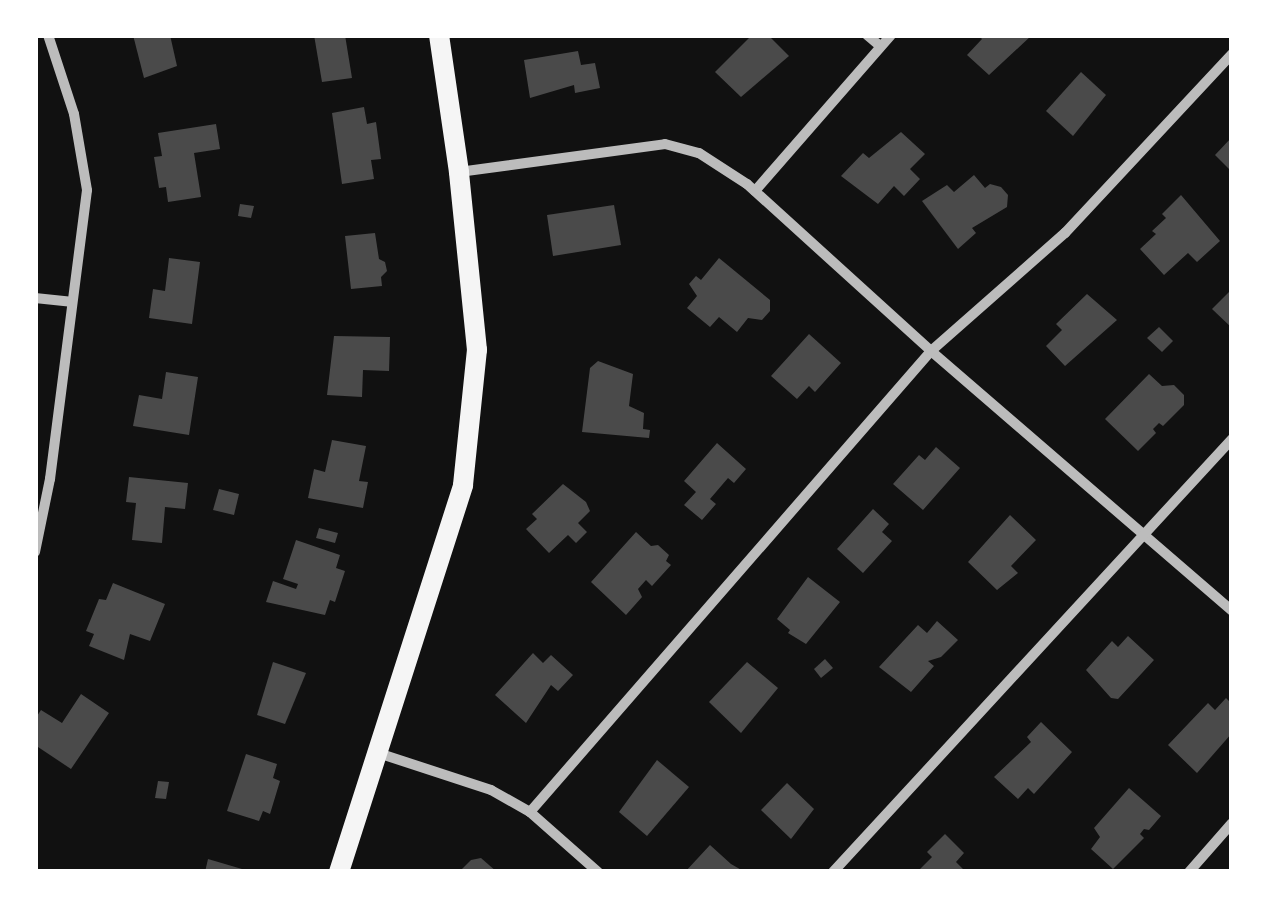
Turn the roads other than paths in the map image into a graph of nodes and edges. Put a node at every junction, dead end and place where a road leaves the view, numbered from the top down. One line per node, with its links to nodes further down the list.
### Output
1 (48, 35): 10 (street)
2 (439, 35): 7 (main road)
3 (867, 35): 5 (street)
4 (890, 35): 5 (street)
5 (880, 46): 8 (street)
6 (1232, 54): 11 (street)
7 (460, 172): 8 (street); 16 (main road)
8 (756, 192): 11 (street)
9 (35, 298): 10 (street)
10 (71, 302): 14 (street)
11 (931, 351): 13 (street); 17 (street)
12 (1232, 439): 13 (street)
13 (1142, 534): 15 (street); 21 (street)
14 (35, 552)
15 (1232, 612)
16 (378, 754): 17 (street); 19 (main road)
17 (530, 812): 20 (street)
18 (1232, 824): 22 (street)
19 (338, 872)
20 (598, 872)
21 (833, 872)
22 (1189, 872)

